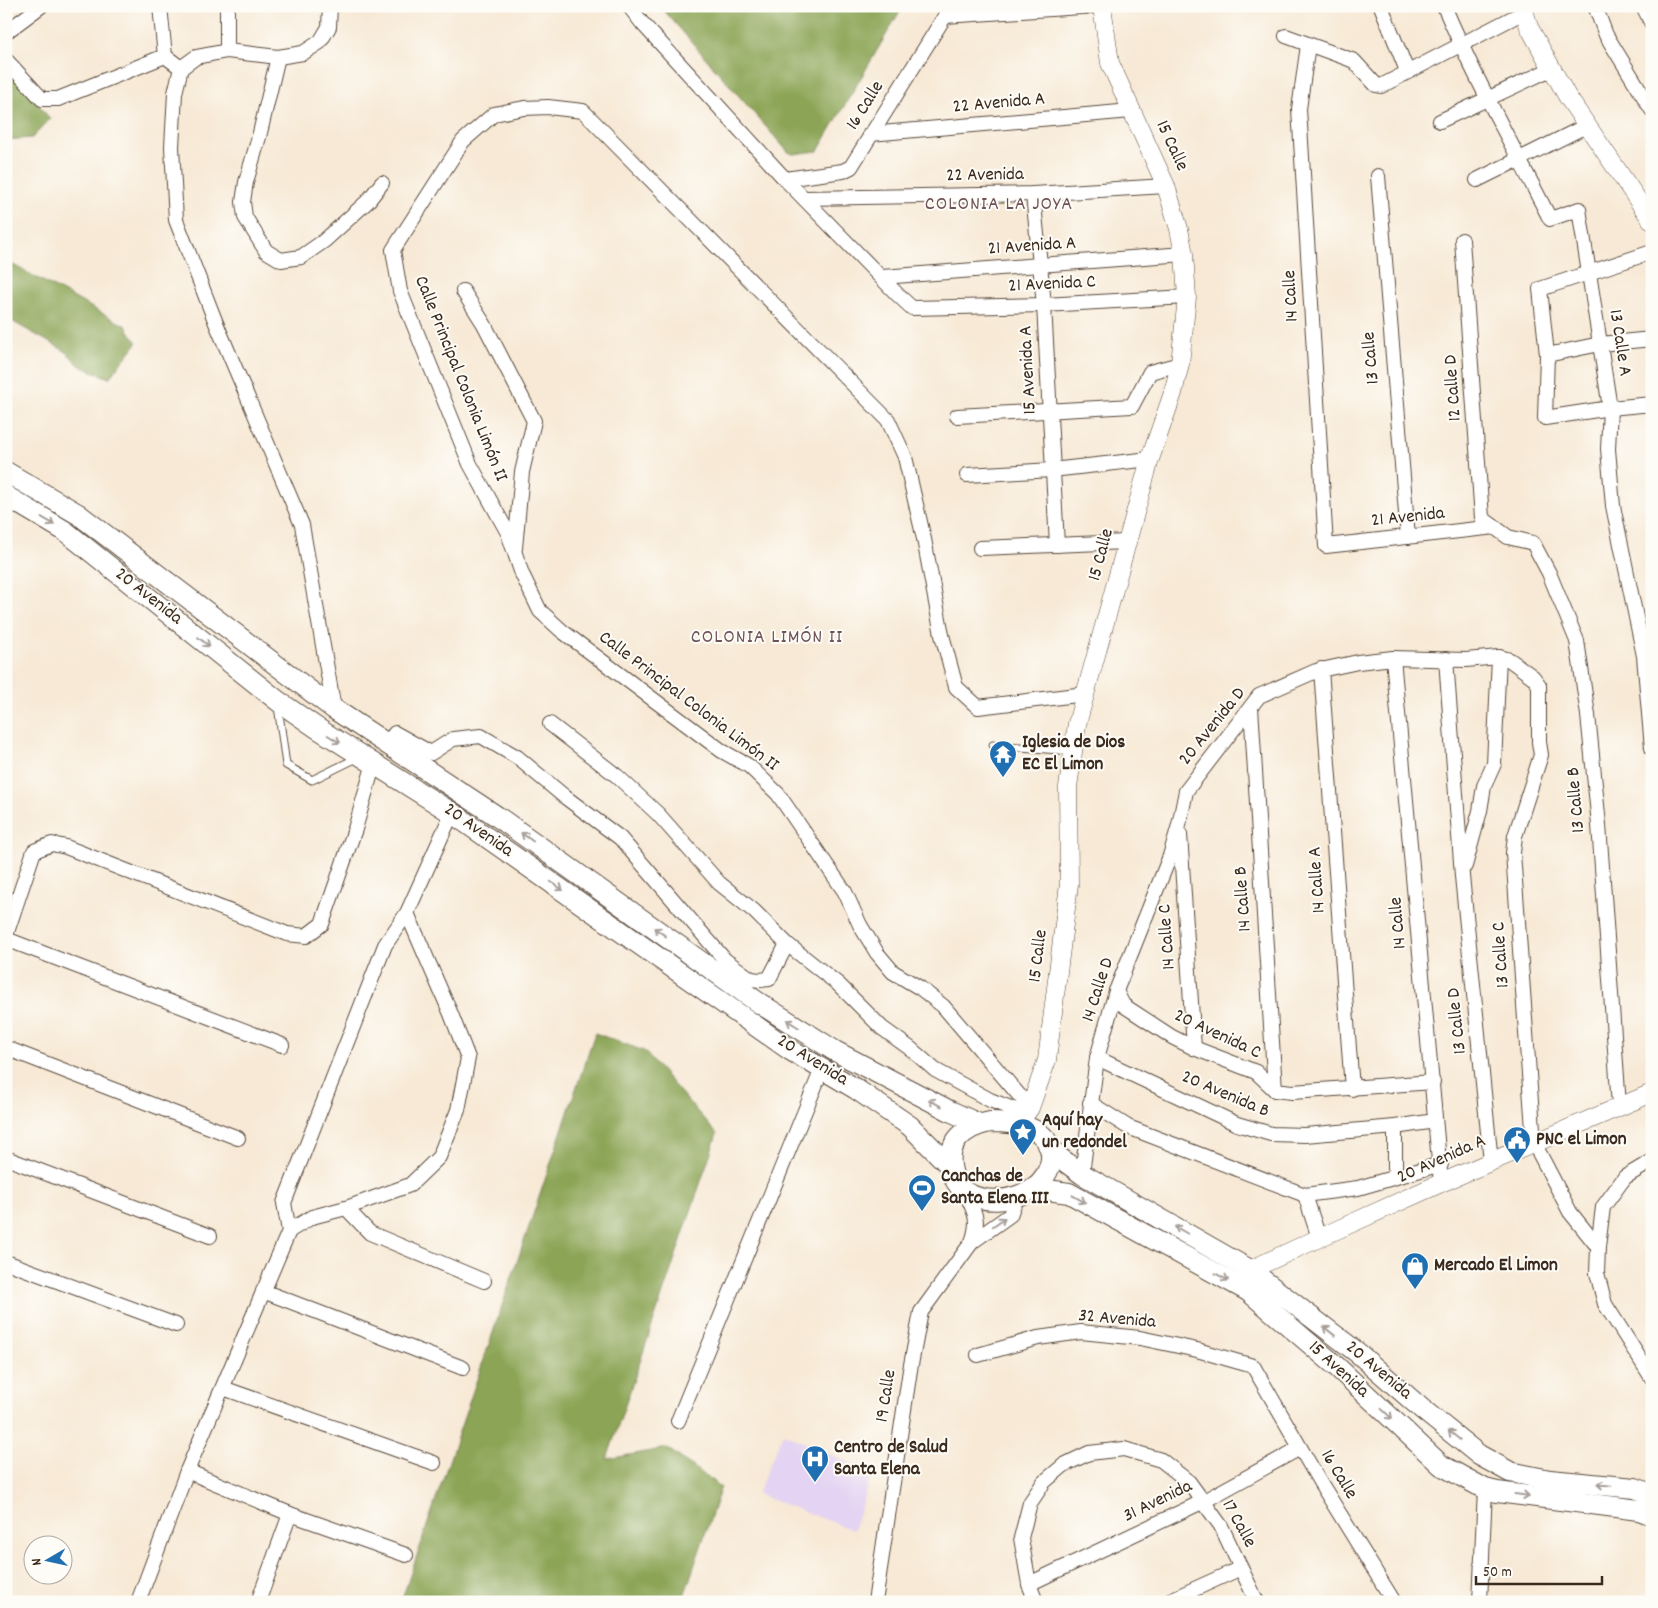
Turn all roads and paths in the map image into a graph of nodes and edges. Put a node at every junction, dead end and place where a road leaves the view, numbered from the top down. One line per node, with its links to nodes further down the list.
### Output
1 (41, 6): 15 (street)
2 (160, 6): 20 (street)
3 (227, 6): 19 (street)
4 (330, 6): 21 (street)
5 (629, 6): 34 (street)
6 (1096, 6): 13 (street)
7 (1102, 6): 28 (street, 15 Calle)
8 (1381, 6): 25 (street)
9 (1444, 6): 18 (street, 13 Calle A)
10 (1595, 6): 27 (street)
11 (1643, 6): 14 (street)
12 (1524, 9): 18 (street); 24 (street)
13 (946, 11): 31 (street, 16 Calle)
14 (1652, 24)
15 (6, 32)
16 (1286, 36): 17 (street)
17 (1308, 45): 25 (street); 67 (street, 14 Calle)
18 (1460, 45): 25 (street); 26 (street, 13 Calle A)
19 (227, 52): 21 (street); 23 (street)
20 (165, 56): 22 (street); 23 (street)
21 (278, 57): 36 (street)
22 (6, 60)
23 (181, 68): 77 (street)
24 (1551, 69): 26 (street); 30 (street)
25 (1407, 71)
26 (1487, 99): 29 (street); 32 (street, 13 Calle A)
27 (1652, 110)
28 (1131, 111): 31 (street, 22 Avenida A); 37 (street, 15 Calle)
29 (1440, 121)
30 (1586, 126): 32 (street); 40 (street)
31 (870, 134): 34 (street, 16 Calle)
32 (1519, 158): 35 (street); 45 (street, 13 Calle A)
33 (1378, 176): 64 (street, 13 Calle)
34 (785, 178): 39 (street)
35 (1477, 180)
36 (382, 183)
37 (1166, 186): 38 (street, 22 Avenida); 43 (street, 15 Calle)
38 (1033, 194): 39 (street, 22 Avenida); 44 (street, 15 Avenida A)
39 (805, 198): 46 (street)
40 (1652, 221)
41 (1462, 240): 63 (street, 12 Calle D)
42 (1652, 252): 45 (street)
43 (1184, 254): 44 (street, 21 Avenida A); 48 (street, 15 Calle)
44 (1042, 266): 46 (street, 21 Avenida A); 49 (street, 15 Avenida A)
45 (1589, 274): 51 (street, 13 Calle A); 52 (street)
46 (882, 277): 49 (street, 21 Avenida C)
47 (463, 291): 69 (street)
48 (1187, 297): 49 (street, 21 Avenida C); 53 (street, 15 Calle)
49 (1044, 306): 56 (street, 15 Avenida A)
50 (1652, 338): 51 (street)
51 (1600, 344): 52 (street); 55 (street, 13 Calle A)
52 (1546, 355): 55 (street)
53 (1180, 364): 56 (street); 58 (street, 15 Calle)
54 (1652, 404): 55 (street)
55 (1610, 408): 81 (street, 13 Calle A)
56 (1049, 412): 57 (street); 59 (street, 15 Avenida A)
57 (956, 416)
58 (1150, 459): 59 (street); 65 (street, 15 Calle)
59 (1052, 470): 61 (street); 66 (street, 15 Avenida A)
60 (6, 472): 77 (main road, 20 Avenida)
61 (967, 475)
62 (6, 496): 75 (main road, 20 Avenida, one-way to 75)
63 (1495, 527): 64 (street, 21 Avenida); 102 (street, 13 Calle B)
64 (1408, 537): 67 (street, 21 Avenida)
65 (1127, 542): 66 (street); 74 (street, 15 Calle)
66 (1057, 545): 68 (street)
67 (1326, 546)
68 (980, 548)
69 (514, 552): 74 (street, Calle Principal Colonia Limón II); 103 (street, Calle Principal Colonia Limón II)
70 (1393, 658): 72 (street, 20 Avenida D); 73 (street, 20 Avenida D); 97 (street, 14 Calle)
71 (1504, 658): 72 (street, 20 Avenida D); 86 (street, 13 Calle D); 108 (street, 13 Calle C)
72 (1446, 659): 86 (street, 13 Calle D)
73 (1322, 669): 76 (street, 20 Avenida D); 98 (street, 14 Calle A)
74 (1085, 694): 82 (street, 15 Calle)
75 (278, 701): 83 (main road, 20 Avenida, one-way to 83); 83 (lane)
76 (1251, 706): 85 (street, 20 Avenida D); 99 (street, 14 Calle B)
77 (334, 709): 79 (main road, 20 Avenida)
78 (550, 724): 90 (street)
79 (387, 743): 90 (street); 105 (main road, 20 Avenida, one-way to 79)
80 (993, 745): 82 (lane)
81 (1652, 748)
82 (1073, 751): 103 (street, 15 Calle)
83 (368, 759): 84 (main road, 20 Avenida); 88 (street)
84 (452, 813): 87 (street); 96 (main road, 20 Avenida, one-way to 96)
85 (1179, 824): 91 (street, 14 Calle D); 94 (street, 14 Calle C)
86 (1462, 876): 112 (street, 13 Calle D)
87 (407, 913): 121 (street); 122 (street)
88 (6, 935)
89 (6, 939): 92 (street)
90 (787, 944): 103 (street)
91 (1116, 991): 94 (street, 20 Avenida C); 95 (street, 14 Calle D)
92 (282, 1045)
93 (6, 1048): 107 (street)
94 (1194, 1048): 99 (street, 20 Avenida C)
95 (1097, 1058): 101 (street, 14 Calle D); 106 (street, 20 Avenida B)
96 (822, 1069): 114 (main road, 20 Avenida); 137 (street)
97 (1433, 1082): 98 (street); 104 (street, 14 Calle)
98 (1352, 1089): 99 (street)
99 (1275, 1090)
100 (1652, 1093): 102 (street, 20 Avenida A)
101 (1090, 1103): 115 (street, 14 Calle D); 120 (street, 20 Avenida A)
102 (1619, 1106): 108 (street, 20 Avenida A)
103 (1025, 1115): 105 (main road); 109 (main road)
104 (1435, 1121): 106 (street, 20 Avenida B); 113 (street, 14 Calle)
105 (979, 1124): 114 (main road)
106 (1395, 1127): 116 (street)
107 (238, 1138)
108 (1534, 1143): 112 (street, 20 Avenida A); 126 (street, 13 Calle C)
109 (1048, 1145): 115 (main road, 20 Avenida); 119 (main road)
110 (6, 1158): 123 (street)
111 (1652, 1161): 126 (street)
112 (1491, 1162): 117 (street, 20 Avenida A)
113 (1441, 1164): 116 (street, 20 Avenida A); 117 (street, 14 Calle)
114 (950, 1166): 118 (main road)
115 (1082, 1174): 128 (main road, 20 Avenida, one-way to 115)
116 (1395, 1177): 120 (street, 20 Avenida A)
117 (1442, 1183): 124 (street, 20 Avenida A)
118 (965, 1192): 119 (main road); 125 (street, 19 Calle)
119 (1025, 1192): 125 (street, 19 Calle, one-way to 119); 141 (main road, 15 Avenida, one-way to 141)
120 (1305, 1196): 124 (street)
121 (346, 1208): 122 (street); 129 (street)
122 (289, 1231): 130 (street)
123 (210, 1236)
124 (1319, 1238): 128 (street, 20 Avenida A)
125 (972, 1242): 151 (street, 19 Calle)
126 (1598, 1247): 135 (street)
127 (6, 1262): 131 (street)
128 (1250, 1270): 142 (main road, 20 Avenida, one-way to 128)
129 (484, 1280)
130 (263, 1291): 134 (street); 136 (street)
131 (176, 1325)
132 (978, 1355): 133 (street, 32 Avenida)
133 (1253, 1366): 138 (street, 16 Calle)
134 (463, 1368)
135 (1652, 1378)
136 (223, 1388): 139 (street); 140 (street)
137 (678, 1421)
138 (1300, 1448): 143 (street, 31 Avenida); 155 (street, 16 Calle)
139 (434, 1463)
140 (187, 1471): 144 (street); 149 (street)
141 (1485, 1488): 145 (main road, 15 Avenida, one-way to 145); 156 (street)
142 (1652, 1494)
143 (1204, 1501): 147 (street, 17 Calle); 148 (street, 31 Avenida); 148 (street, 17 Calle)
144 (290, 1514): 146 (street); 150 (street)
145 (1652, 1515)
146 (406, 1555)
147 (1240, 1568): 153 (street); 154 (street, 17 Calle)
148 (1029, 1584): 152 (street, 17 Calle)
149 (138, 1602)
150 (258, 1602)
151 (875, 1602)
152 (1036, 1602)
153 (1166, 1602)
154 (1257, 1602)
155 (1394, 1602)
156 (1480, 1602)

